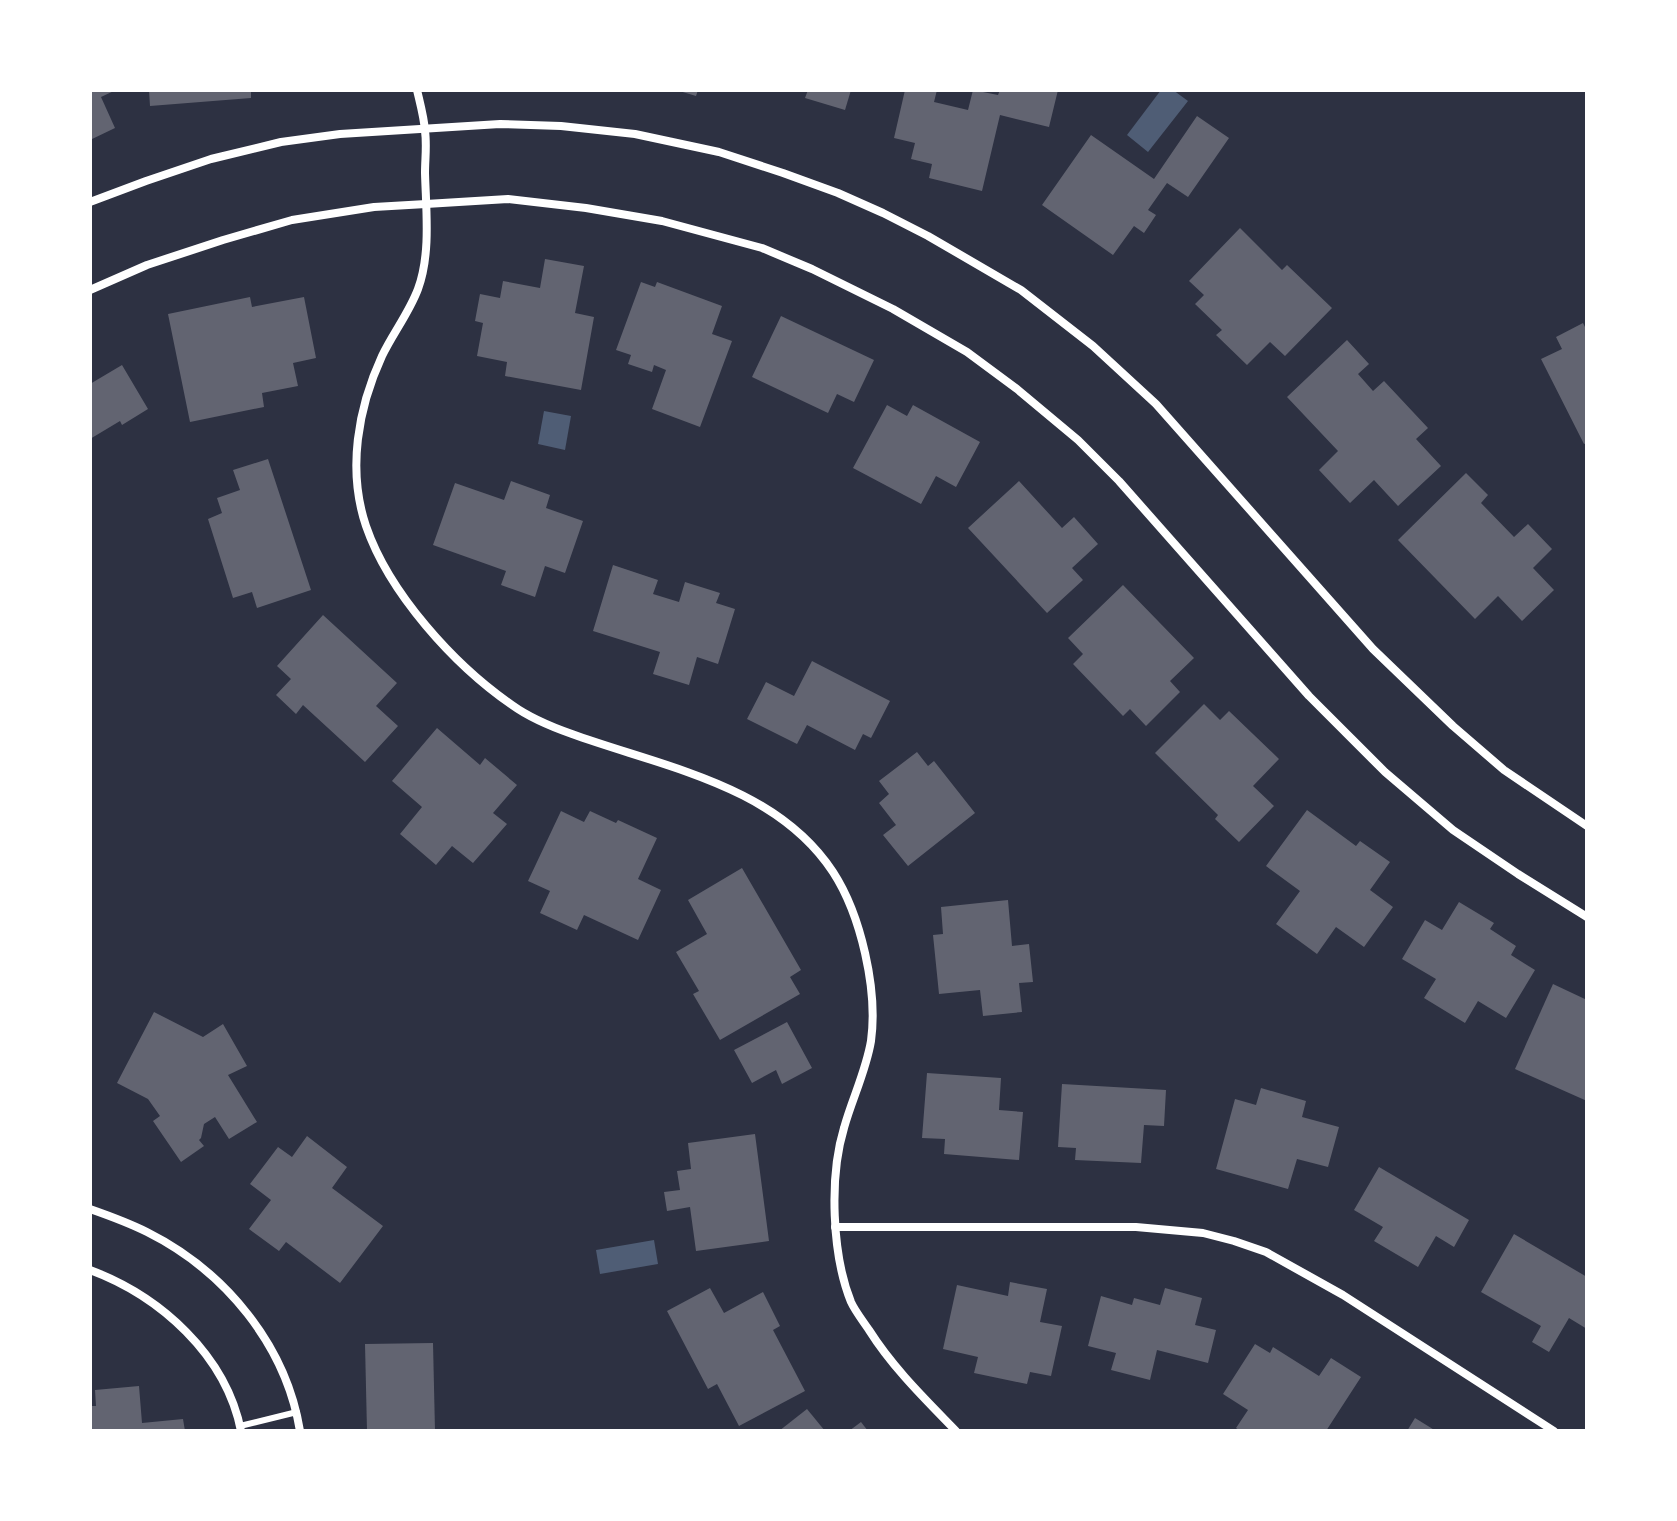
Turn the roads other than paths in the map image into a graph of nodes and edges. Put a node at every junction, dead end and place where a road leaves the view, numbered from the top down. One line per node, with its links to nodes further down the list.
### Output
1 (417, 90): 2 (street)
2 (425, 130): 3 (street); 4 (street); 6 (street)
3 (90, 202)
4 (426, 204): 5 (street); 7 (street); 9 (street)
5 (90, 290)
6 (1587, 826)
7 (1587, 917)
8 (90, 1209): 11 (street)
9 (835, 1227): 14 (street); 15 (street)
10 (90, 1270): 12 (street)
11 (297, 1412): 12 (lane); 13 (street)
12 (240, 1428)
13 (300, 1431)
14 (956, 1431)
15 (1554, 1431)

